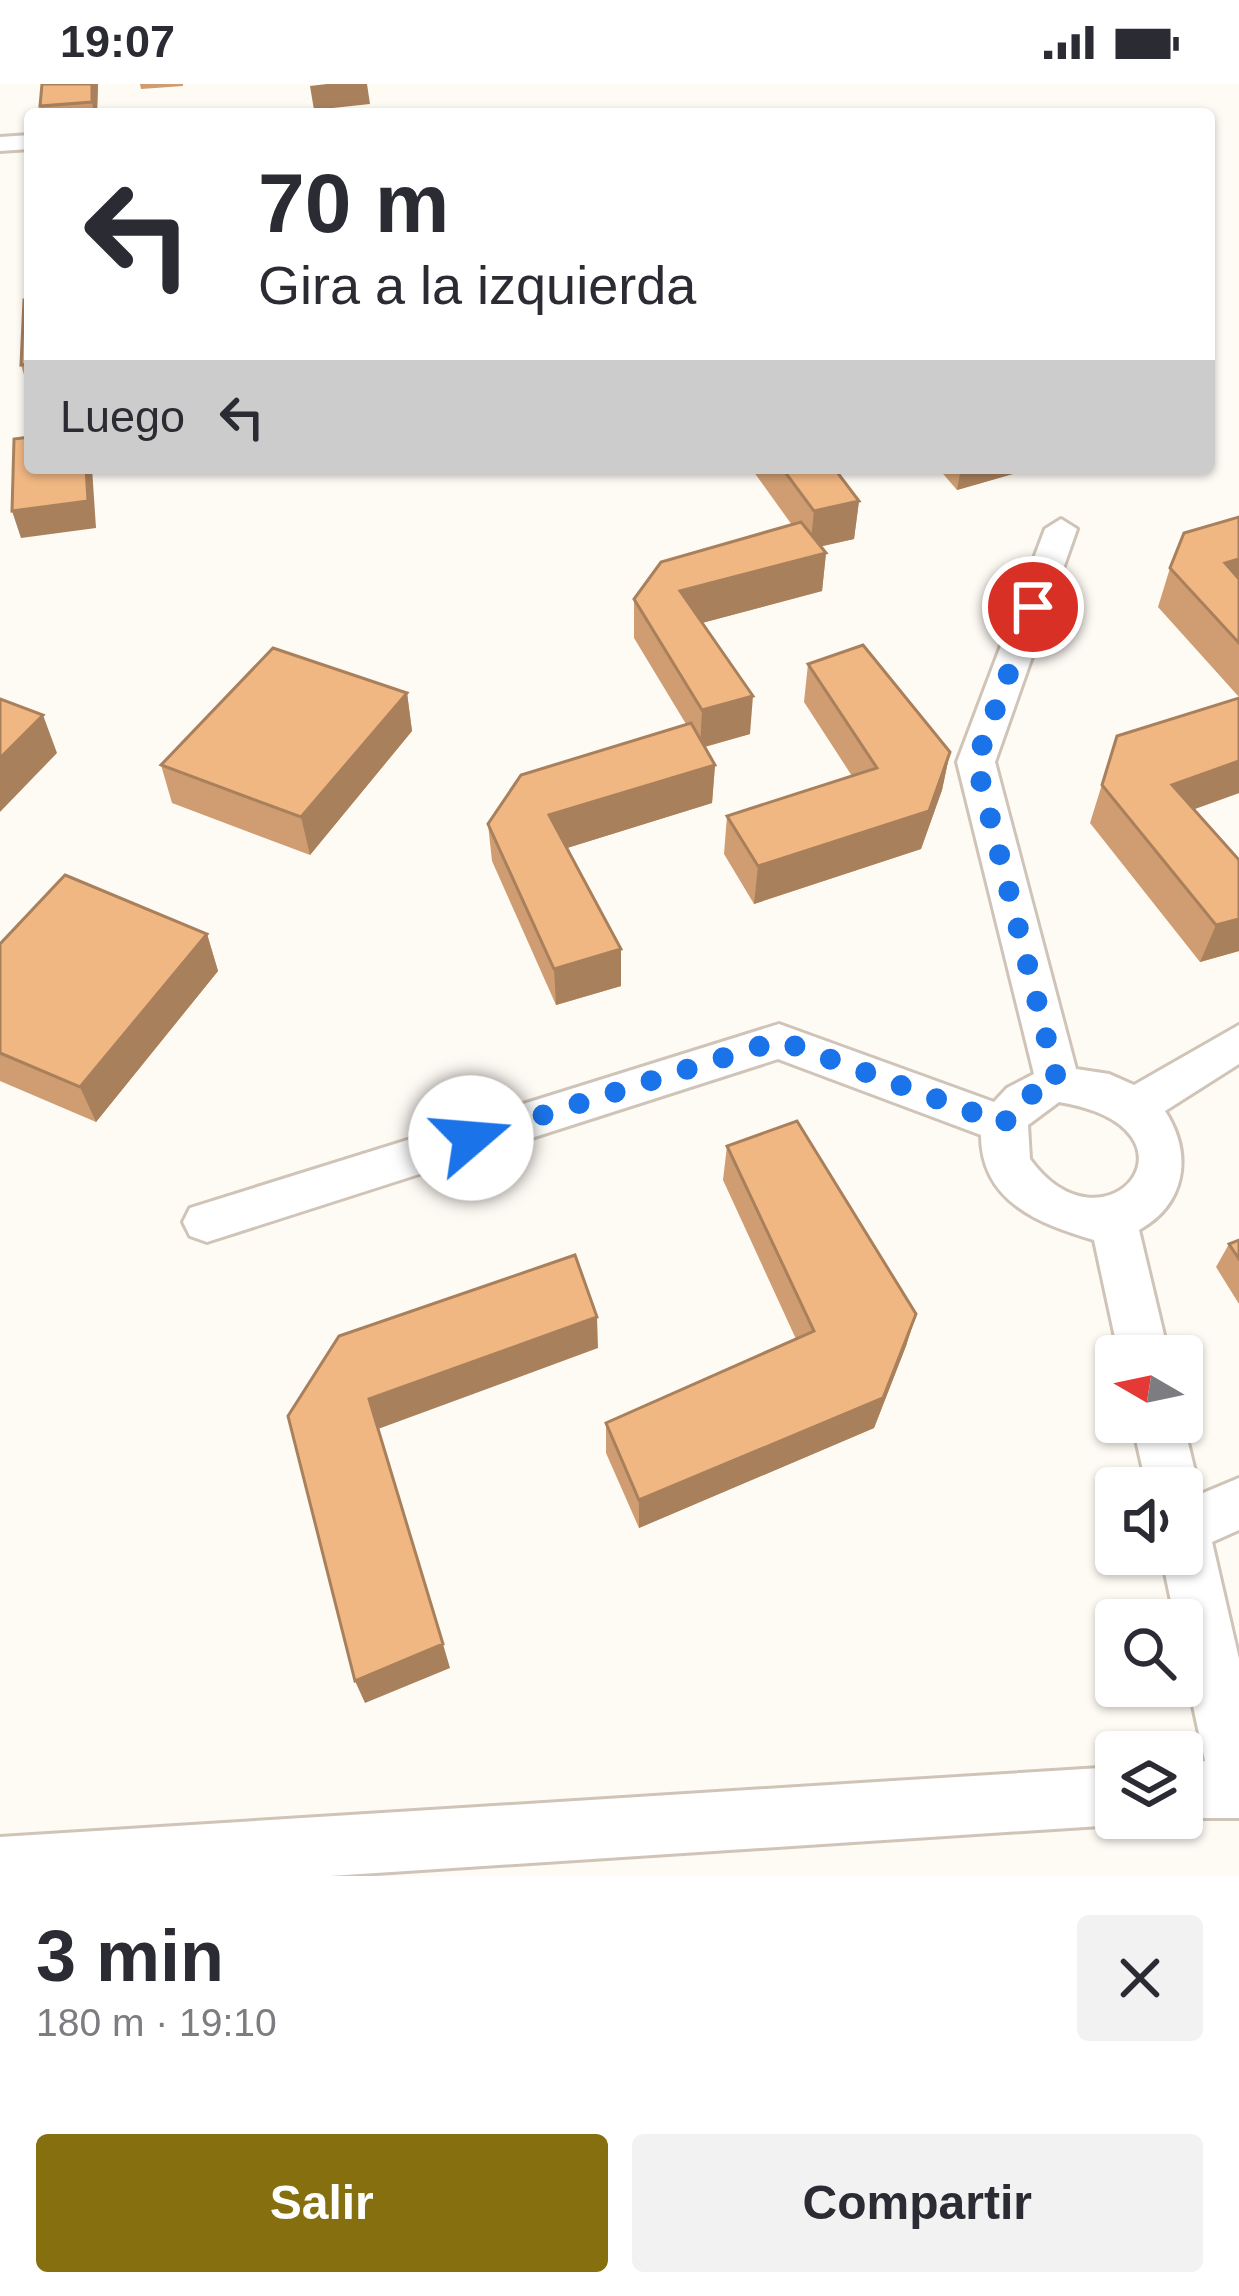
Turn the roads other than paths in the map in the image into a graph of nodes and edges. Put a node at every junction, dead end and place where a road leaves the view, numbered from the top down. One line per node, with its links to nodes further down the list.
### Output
1 (1061, 529): 3 (street)
2 (1239, 1042): 4 (street)
3 (1058, 1084): 4 (street); 5 (street)
4 (1136, 1107): 6 (street)
5 (1004, 1124): 6 (street); 7 (street)
6 (1113, 1216): 8 (street)
7 (207, 1222)
8 (1139, 1335)
9 (1239, 1504): 10 (street)
10 (1203, 1519)
11 (1192, 1575): 12 (street)
12 (1239, 1787): 13 (street)
13 (1203, 1790)
14 (1095, 1797): 15 (street)
15 (0, 1867)

